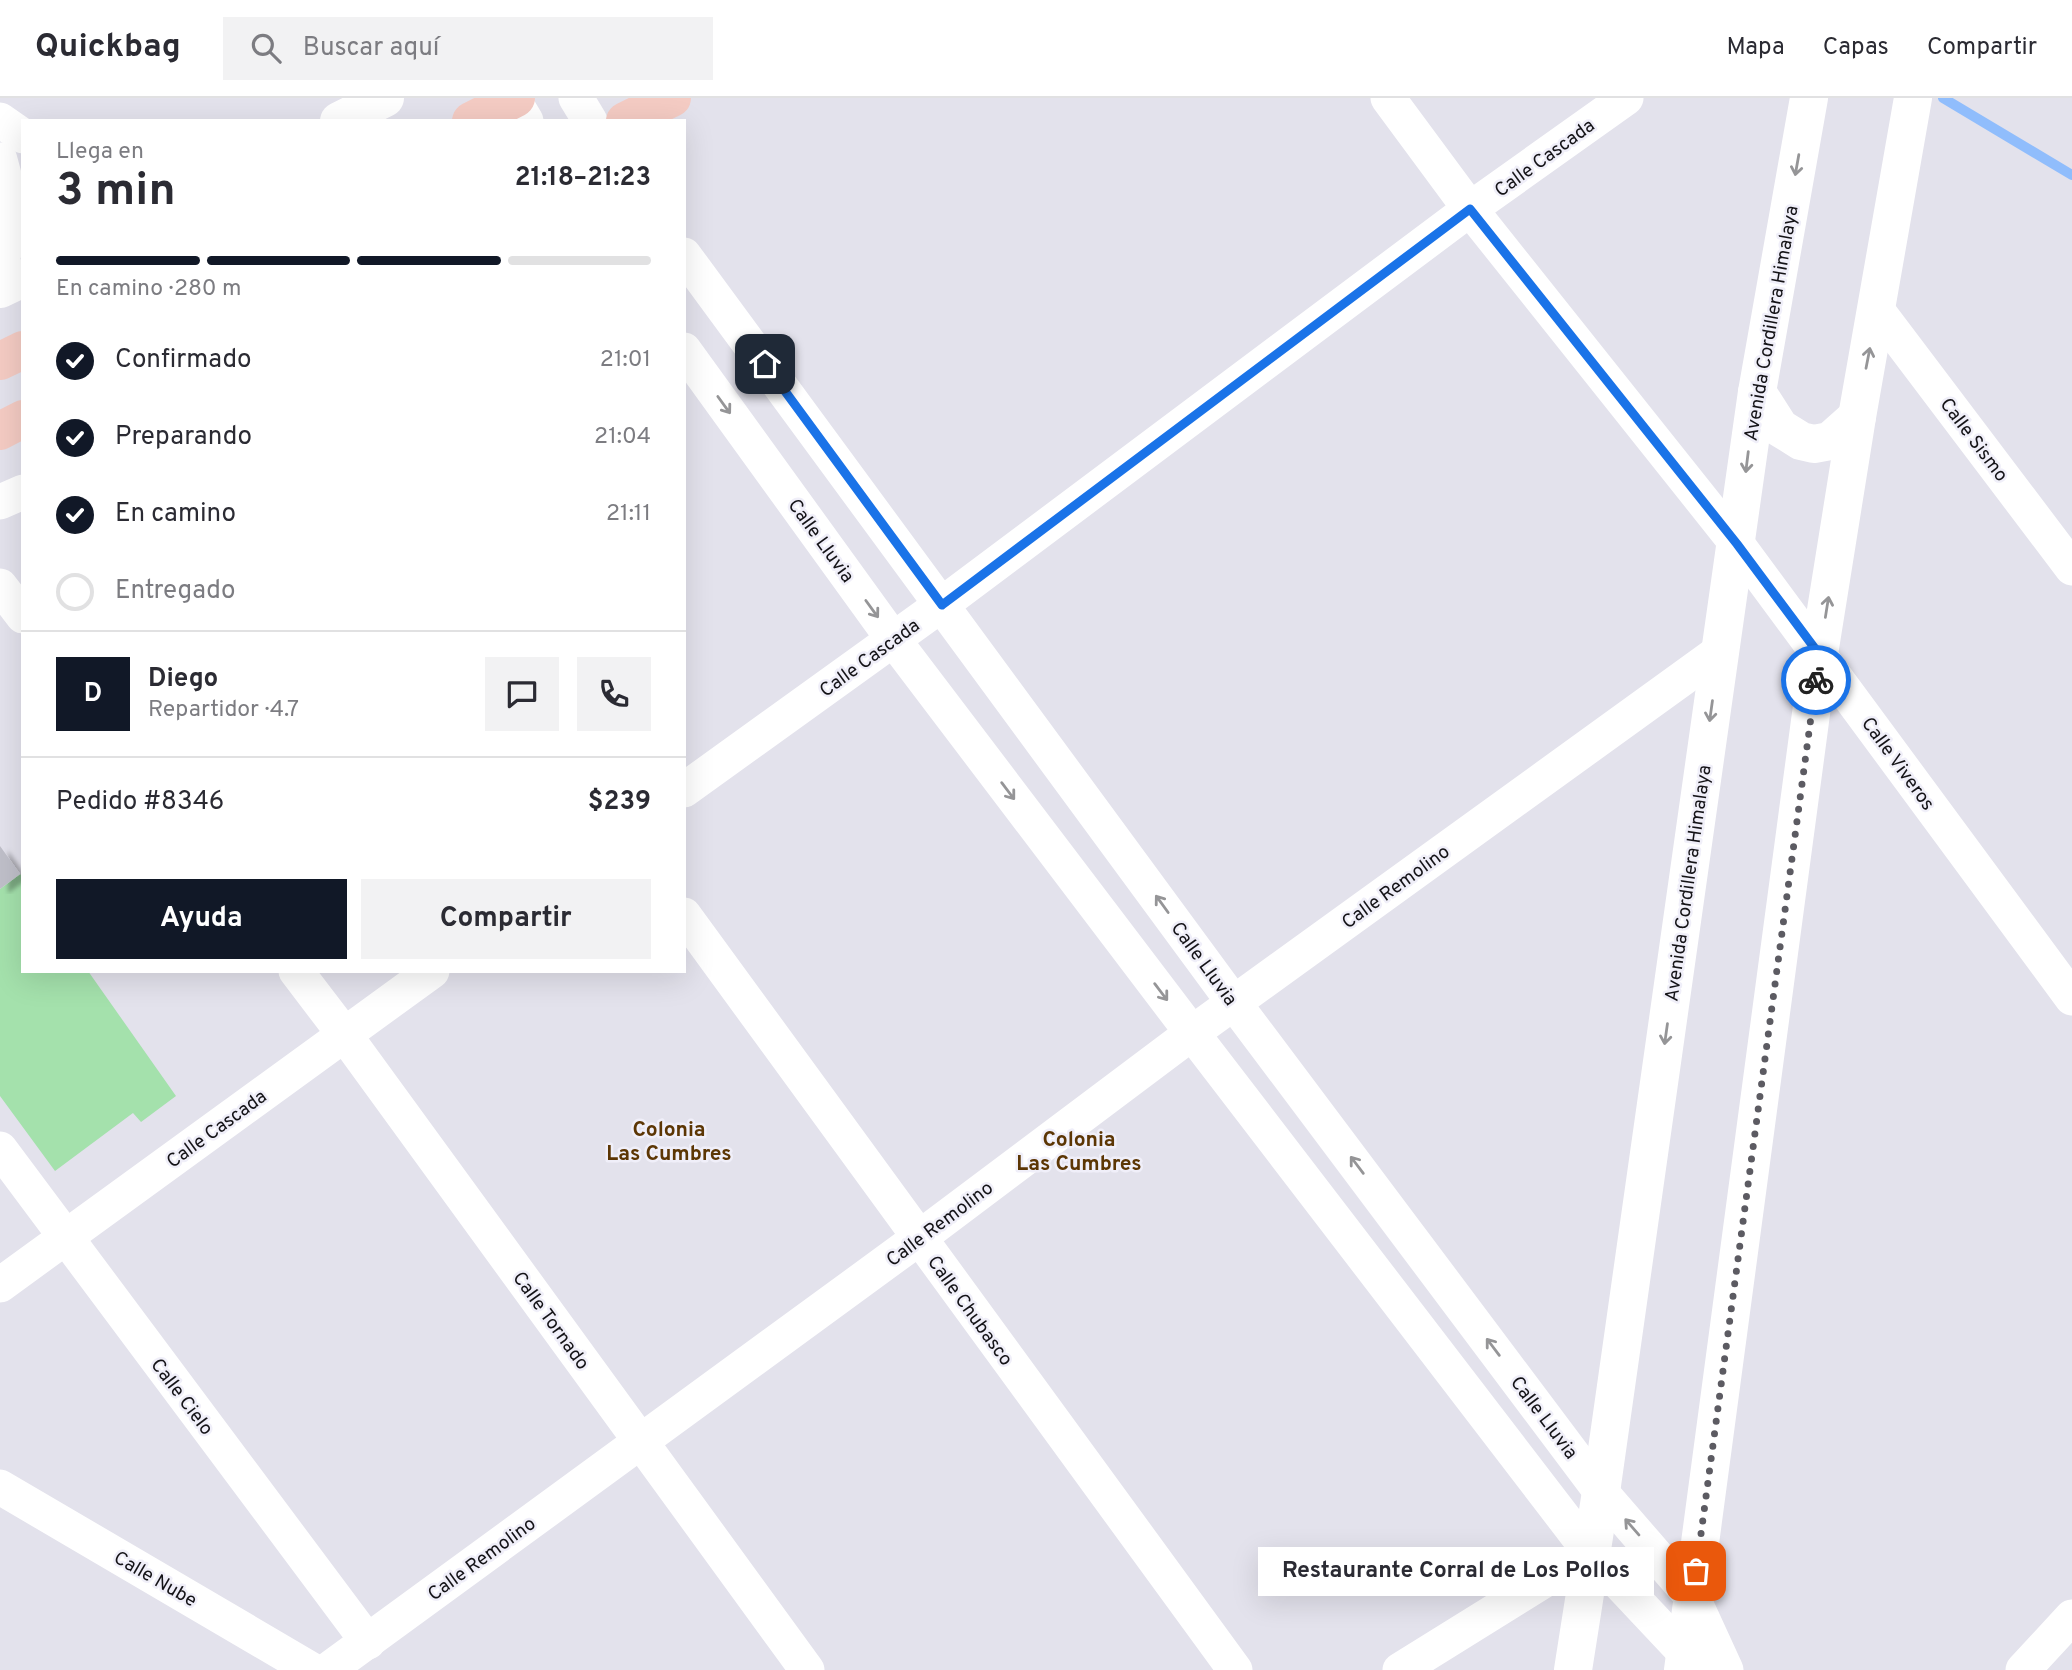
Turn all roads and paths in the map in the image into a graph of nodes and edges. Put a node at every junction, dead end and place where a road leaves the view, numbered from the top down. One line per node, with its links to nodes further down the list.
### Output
1 (385, 98): 9 (main road)
2 (576, 98): 11 (street)
3 (672, 98): 12 (highway)
4 (1388, 98): 16 (street, Calle Viveros)
5 (1626, 98): 16 (street, Calle Cascada)
6 (1809, 98): 25 (main road, Avenida Cordillera Himalaya, one-way to 25)
7 (1912, 104): 21 (main road)
8 (518, 106): 10 (highway)
9 (343, 119)
10 (477, 119)
11 (589, 119)
12 (629, 119)
13 (0, 120): 14 (street)
14 (21, 135)
15 (0, 160): 18 (street)
16 (1470, 209): 31 (street, Calle Viveros); 34 (street, Calle Cascada)
17 (686, 258): 34 (street, Calle Lluvia)
18 (0, 266)
19 (21, 279): 20 (main road)
20 (0, 289)
21 (1877, 310): 26 (main road, one-way to 21); 32 (street, Calle Sismo)
22 (21, 351): 24 (highway)
23 (686, 353): 36 (street, Calle Lluvia, one-way to 36)
24 (0, 361)
25 (1756, 392): 26 (main road); 31 (main road, Avenida Cordillera Himalaya, one-way to 31)
26 (1857, 417): 38 (main road, one-way to 26)
27 (21, 420): 28 (highway)
28 (0, 430)
29 (21, 493): 30 (street)
30 (0, 502)
31 (1737, 544): 37 (main road, Avenida Cordillera Himalaya); 38 (street, Calle Viveros)
32 (2072, 569)
33 (0, 586): 35 (street)
34 (942, 605): 36 (street, Calle Cascada); 44 (street, Calle Lluvia, one-way to 34)
35 (21, 613)
36 (893, 639): 39 (street, Calle Cascada); 45 (street, Calle Lluvia, one-way to 45)
37 (1719, 652): 44 (street, Calle Remolino); 53 (main road, Avenida Cordillera Himalaya, one-way to 53)
38 (1819, 654): 43 (street, Calle Viveros); 55 (main road)
39 (686, 789)
40 (686, 918): 49 (street, Calle Chubasco)
41 (298, 973): 46 (street, Calle Tornado)
42 (429, 973): 46 (street, Calle Cascada)
43 (2072, 998)
44 (1234, 1003): 45 (street, Calle Remolino); 53 (street, Calle Lluvia, one-way to 44)
45 (1192, 1033): 49 (street, Calle Remolino); 54 (street, Calle Lluvia)
46 (344, 1034): 48 (street, Calle Cascada); 51 (street, Calle Tornado)
47 (0, 1149): 48 (street, Calle Cielo)
48 (65, 1238): 50 (street, Calle Cascada); 57 (street, Calle Cielo)
49 (919, 1238): 51 (street, Calle Remolino); 62 (street, Calle Chubasco)
50 (0, 1285)
51 (641, 1441): 57 (street, Calle Remolino); 61 (street, Calle Tornado)
52 (0, 1487): 59 (street, Calle Nube)
53 (1601, 1492): 54 (main road, Avenida Cordillera Himalaya); 55 (street, Calle Lluvia, one-way to 53)
54 (1590, 1552): 58 (street, Calle Lluvia); 63 (street); 64 (main road, Avenida Cordillera Himalaya)
55 (1693, 1598): 58 (main road); 65 (street, Calle Lluvia)
56 (2066, 1634): 66 (street)
57 (368, 1642): 60 (street, Calle Remolino)
58 (1684, 1662): 65 (street, Calle Lluvia)
59 (312, 1670)
60 (328, 1670)
61 (807, 1670)
62 (1236, 1670)
63 (1400, 1670)
64 (1573, 1670)
65 (1725, 1670)
66 (2023, 1670)

